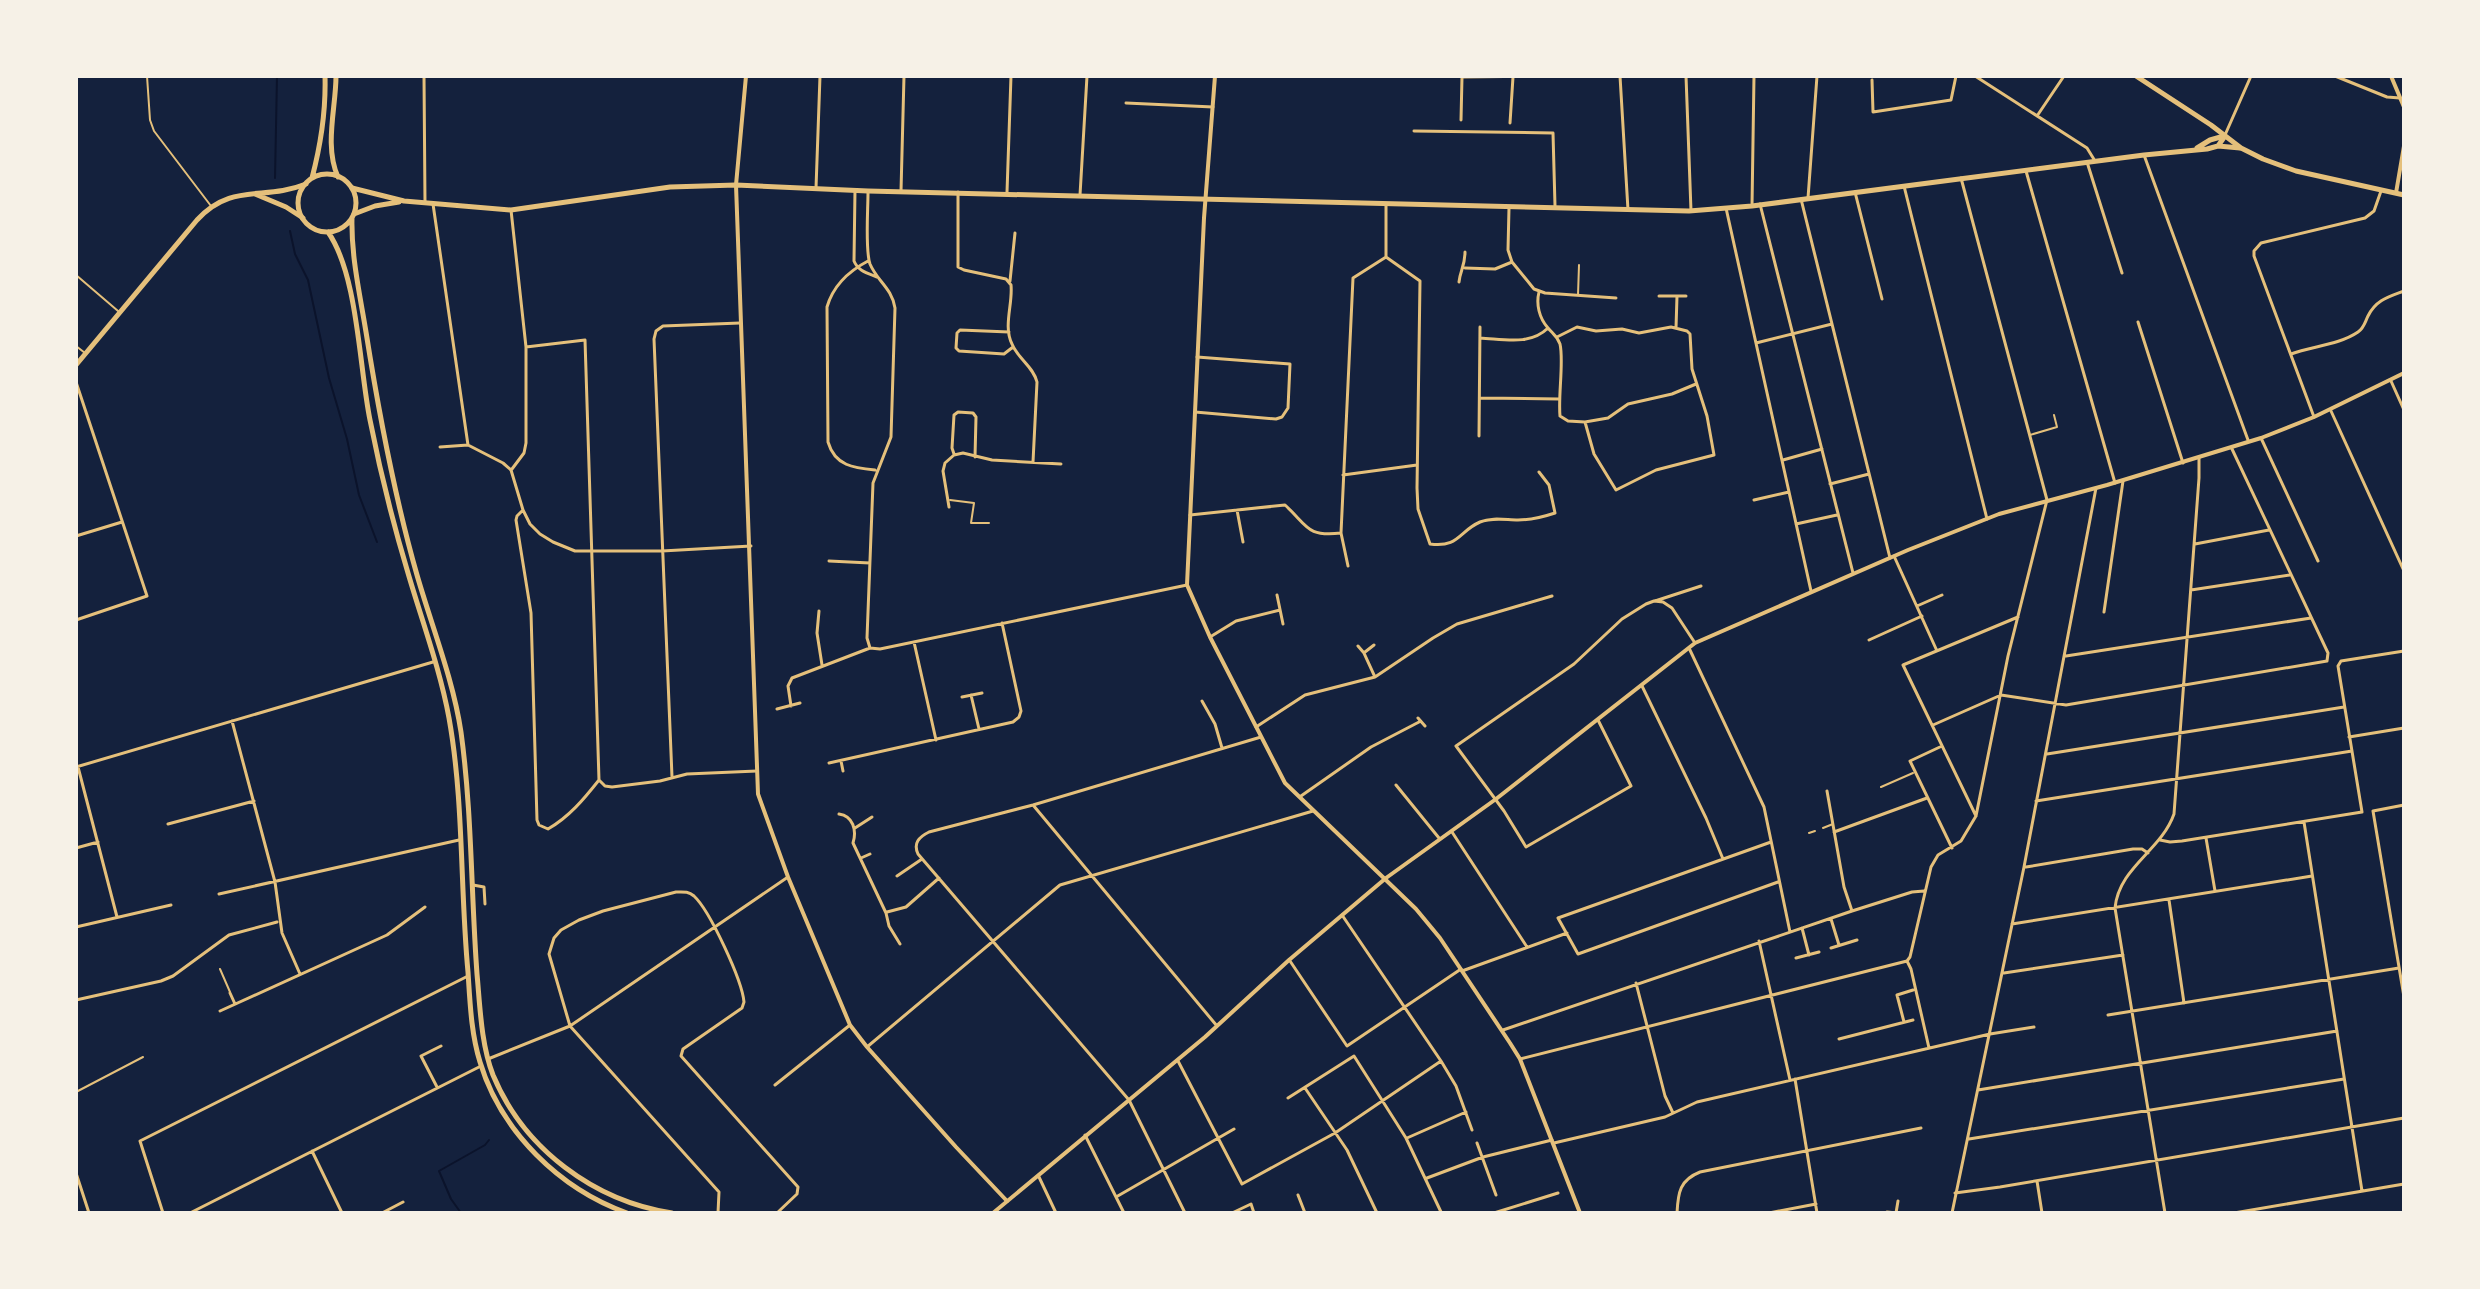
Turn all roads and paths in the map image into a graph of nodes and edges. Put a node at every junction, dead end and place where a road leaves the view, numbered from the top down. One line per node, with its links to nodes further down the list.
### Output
1 (147, 76): 72 (lane)
2 (325, 76): 47 (main road)
3 (336, 76): 45 (main road)
4 (424, 76): 67 (street)
5 (746, 76): 49 (street)
6 (820, 76): 52 (street)
7 (904, 76): 56 (street)
8 (1011, 76): 61 (street)
9 (1087, 76): 62 (street)
10 (1215, 76): 30 (street)
11 (1561, 76): 25 (street)
12 (1620, 76): 77 (street)
13 (1686, 76): 78 (street)
14 (1754, 76): 71 (street)
15 (1817, 76): 64 (street)
16 (1956, 76): 26 (street)
17 (1975, 76): 32 (street)
18 (2054, 76): 27 (lane)
19 (2064, 76): 27 (street)
20 (2136, 76): 36 (main road)
21 (2251, 76): 36 (street)
22 (2335, 76): 28 (street)
23 (2391, 76): 28 (street)
24 (1462, 77): 25 (street); 33 (street)
25 (1513, 77): 34 (street)
26 (1872, 80)
27 (2061, 81): 32 (street)
28 (2401, 96): 31 (street)
29 (1126, 103): 30 (street)
30 (1213, 107): 65 (street)
31 (2404, 107)
32 (2037, 117): 42 (street)
33 (1461, 120)
34 (1510, 123)
35 (1414, 131): 74 (street)
36 (2225, 136): 37 (main road); 39 (main road); 40 (main road)
37 (2218, 146): 39 (main road); 40 (main road)
38 (2404, 146): 60 (street)
39 (2241, 148): 53 (main road)
40 (2196, 149): 41 (main road)
41 (2144, 155): 42 (main road); 137 (street)
42 (2095, 161): 43 (main road)
43 (2087, 162): 44 (main road); 90 (street)
44 (2026, 170): 46 (main road); 156 (street)
45 (338, 177): 47 (main road); 51 (main road)
46 (1961, 178): 50 (main road); 134 (street)
47 (311, 179): 48 (main road)
48 (306, 184): 59 (main road); 80 (main road)
49 (736, 185): 52 (main road); 76 (main road); 105 (street)
50 (1904, 186): 58 (main road); 168 (street)
51 (352, 188): 66 (main road); 79 (main road)
52 (816, 189): 54 (main road)
53 (2382, 189): 60 (main road); 119 (street)
54 (855, 190): 55 (main road); 88 (street)
55 (868, 191): 56 (main road); 85 (street)
56 (901, 191): 57 (main road)
57 (958, 192): 61 (main road); 93 (street)
58 (1855, 192): 64 (main road); 102 (street)
59 (254, 193): 72 (main road); 80 (main road)
60 (2396, 193): 63 (main road)
61 (1007, 194): 62 (main road)
62 (1080, 195): 65 (main road)
63 (2404, 195)
64 (1804, 198): 70 (main road); 106 (street)
65 (1205, 199): 69 (main road); 120 (street)
66 (404, 201): 67 (main road); 79 (main road)
67 (425, 203): 68 (main road)
68 (433, 204): 76 (main road); 138 (street)
69 (1386, 204): 73 (main road); 84 (street)
70 (1760, 204): 71 (main road); 111 (street)
71 (1752, 206): 75 (main road)
72 (211, 207): 103 (main road)
73 (1509, 208): 74 (main road); 86 (street)
74 (1556, 208): 77 (main road)
75 (1726, 208): 78 (main road); 114 (street)
76 (511, 210): 116 (street)
77 (1628, 210): 78 (main road)
78 (1691, 211)
79 (353, 216): 81 (main road); 305 (main road)
80 (303, 218): 81 (main road)
81 (328, 232): 221 (main road)
82 (1015, 233): 93 (street)
83 (1465, 252): 89 (street)
84 (1386, 257): 149 (street); 154 (street)
85 (868, 261): 88 (street); 92 (street)
86 (1512, 262): 89 (street); 96 (street)
87 (1579, 265): 97 (lane)
88 (856, 267): 92 (street); 151 (street)
89 (1465, 268): 94 (street)
90 (2122, 273)
91 (76, 275): 103 (lane)
92 (877, 277): 151 (street)
93 (1010, 282): 110 (street)
94 (1459, 282)
95 (2404, 291): 119 (street)
96 (1539, 292): 97 (street); 108 (street)
97 (1578, 295): 101 (street)
98 (1659, 296): 99 (street)
99 (1677, 296): 100 (street); 109 (street)
100 (1686, 296)
101 (1616, 298)
102 (1882, 299)
103 (119, 312): 118 (main road)
104 (2138, 322): 147 (street)
105 (743, 323): 177 (street); 178 (street)
106 (1832, 324): 111 (street); 153 (street)
107 (1480, 327): 113 (street)
108 (1548, 328): 112 (street); 113 (street)
109 (1676, 328): 112 (street); 125 (street)
110 (1009, 332): 117 (street); 117 (street)
111 (1793, 333): 114 (street); 141 (street)
112 (1557, 337): 127 (street)
113 (1480, 338): 126 (street)
114 (1756, 343): 145 (street)
115 (76, 346): 118 (lane)
116 (526, 347): 150 (street); 179 (street)
117 (1013, 347): 146 (street)
118 (85, 353): 121 (main road)
119 (2291, 354): 132 (street)
120 (1197, 357): 130 (street); 130 (street)
121 (76, 365)
122 (2404, 374): 123 (street)
123 (2390, 380): 128 (street); 129 (street)
124 (76, 382): 169 (street)
125 (1696, 384): 133 (street); 133 (street)
126 (1480, 398): 127 (street); 135 (street)
127 (1559, 399): 133 (street)
128 (2330, 410): 132 (street); 185 (street)
129 (2404, 410)
130 (1195, 412): 166 (street)
131 (2054, 415): 134 (lane)
132 (2314, 417): 136 (street)
133 (1585, 422)
134 (2030, 435): 162 (street)
135 (1479, 436)
136 (2261, 438): 137 (street); 182 (street)
137 (2249, 442): 140 (street)
138 (468, 445): 139 (street); 150 (street)
139 (440, 447)
140 (2231, 447): 144 (street); 172 (street)
141 (1822, 449): 145 (street); 157 (street)
142 (954, 455): 143 (street); 143 (street); 160 (street)
143 (975, 457): 146 (street)
144 (2199, 458): 147 (street); 176 (street)
145 (1782, 460): 159 (street)
146 (1033, 462): 148 (street)
147 (2183, 463): 155 (street)
148 (1061, 464)
149 (1417, 465): 152 (street); 154 (street)
150 (511, 470): 164 (street)
151 (876, 471): 183 (street)
152 (1539, 472)
153 (1869, 474): 157 (street); 180 (street)
154 (1343, 475): 173 (street)
155 (2123, 480): 156 (street); 201 (street)
156 (2115, 483): 158 (street)
157 (1830, 484): 167 (street)
158 (2096, 488): 162 (street); 220 (street)
159 (1789, 492): 161 (street); 171 (street)
160 (948, 500): 163 (street); 170 (lane)
161 (1754, 500)
162 (2047, 500): 168 (street); 203 (street)
163 (949, 507)
164 (523, 510): 179 (street); 259 (street)
165 (1236, 510): 166 (street); 173 (street); 175 (street)
166 (1190, 515): 188 (street)
167 (1837, 515): 171 (street); 186 (street)
168 (1987, 519): 180 (street)
169 (123, 521): 174 (street); 205 (street)
170 (989, 523)
171 (1796, 524): 191 (street)
172 (2269, 530): 176 (street); 187 (street)
173 (1341, 533): 184 (street)
174 (76, 536)
175 (1243, 542)
176 (2193, 545): 190 (street)
177 (751, 546): 178 (street); 254 (street)
178 (662, 551): 179 (street); 257 (street)
179 (591, 553): 259 (street)
180 (1892, 557): 186 (street); 197 (street)
181 (829, 561): 183 (street)
182 (2318, 561)
183 (870, 563): 215 (street)
184 (1348, 566)
185 (2404, 571)
186 (1854, 574): 191 (street)
187 (2290, 575): 190 (street); 204 (street)
188 (1187, 585): 206 (street); 208 (street)
189 (1701, 586): 195 (street)
190 (2191, 590): 209 (street)
191 (1811, 592): 212 (street)
192 (1277, 595): 198 (street)
193 (1942, 595): 197 (street)
194 (1552, 596): 196 (street)
195 (1654, 601): 212 (street); 265 (street)
196 (1528, 604): 200 (street); 223 (street)
197 (1917, 606): 202 (street)
198 (1280, 610): 207 (street); 208 (street)
199 (819, 611): 222 (street)
200 (1530, 611)
201 (2104, 612)
202 (1922, 616): 210 (street); 217 (street)
203 (2019, 616): 217 (street); 228 (street)
204 (2312, 618): 209 (street); 225 (street)
205 (76, 620)
206 (1002, 623): 211 (street); 242 (street)
207 (1283, 624)
208 (1210, 637): 240 (street)
209 (2188, 638): 220 (street); 225 (street)
210 (1869, 640)
211 (913, 642): 215 (street); 246 (street)
212 (1695, 643): 216 (street)
213 (1374, 645): 219 (street)
214 (1358, 646): 219 (street)
215 (870, 648): 222 (street)
216 (1689, 648): 224 (street); 288 (street)
217 (1937, 651): 238 (street)
218 (2404, 651): 234 (street)
219 (1364, 653): 223 (street)
220 (2066, 656): 232 (street)
221 (435, 661): 237 (street); 284 (main road)
222 (820, 666): 233 (street)
223 (1375, 677): 240 (street)
224 (1642, 686): 236 (street); 295 (street)
225 (2183, 687): 232 (street); 243 (street)
226 (982, 693): 227 (street)
227 (971, 695): 229 (street); 242 (street)
228 (2001, 695): 232 (street); 238 (street); 272 (street)
229 (962, 697)
230 (1202, 701): 248 (street)
231 (800, 703): 233 (street)
232 (2056, 704): 250 (street)
233 (791, 706): 235 (street)
234 (2344, 707): 243 (street); 245 (street)
235 (777, 709)
236 (1598, 720): 265 (street); 265 (street)
237 (232, 721): 253 (street); 266 (street)
238 (1933, 725): 247 (street)
239 (1425, 726): 263 (street)
240 (1256, 727): 244 (street)
241 (2404, 728): 245 (street)
242 (979, 729): 246 (street)
243 (2181, 734): 250 (street); 258 (street)
244 (1261, 737): 248 (street); 263 (street)
245 (2349, 737): 249 (street)
246 (936, 740): 251 (street)
247 (1942, 746): 256 (street); 272 (street)
248 (1222, 748): 268 (street)
249 (2352, 751): 258 (street); 274 (street)
250 (2045, 754): 267 (street)
251 (841, 761): 252 (street); 255 (street)
252 (829, 763)
253 (77, 767): 287 (street)
254 (757, 771): 257 (street); 300 (street)
255 (843, 771)
256 (1914, 772): 261 (lane); 264 (street)
257 (672, 777): 259 (street)
258 (2177, 779): 267 (street); 286 (street)
259 (599, 780)
260 (1396, 785): 285 (street)
261 (1881, 787)
262 (1827, 791): 276 (street)
263 (1298, 798): 270 (street)
264 (1927, 798): 281 (street); 290 (street)
265 (1496, 799): 280 (street)
266 (254, 801): 275 (street); 303 (street)
267 (2036, 801): 296 (street)
268 (1033, 805): 294 (street); 298 (street)
269 (2404, 805): 339 (street)
270 (1313, 811): 298 (street); 302 (street)
271 (839, 814): 277 (street)
272 (1976, 816): 290 (street)
273 (872, 817): 277 (street)
274 (2304, 822): 283 (street); 299 (street)
275 (168, 824)
276 (1833, 824): 278 (lane); 281 (street)
277 (854, 828): 293 (street)
278 (1823, 828)
279 (1815, 831): 282 (lane)
280 (1452, 832): 285 (street); 331 (street)
281 (1834, 832): 314 (street)
282 (1809, 833)
283 (2206, 838): 286 (street); 307 (street)
284 (459, 840): 303 (street); 344 (main road)
285 (1441, 840): 302 (street)
286 (2160, 840): 291 (street)
287 (98, 842): 289 (street); 317 (street)
288 (1771, 842): 295 (street); 304 (street)
289 (76, 848)
290 (1952, 848): 306 (street)
291 (2148, 853): 296 (street); 313 (street)
292 (870, 854): 293 (street)
293 (861, 858): 315 (street)
294 (922, 859): 297 (street); 301 (street)
295 (1723, 859): 325 (street)
296 (2024, 867): 320 (street)
297 (897, 876)
298 (1091, 876): 327 (street); 362 (street)
299 (2312, 876): 307 (street); 345 (street)
300 (788, 877): 322 (street); 360 (street)
301 (939, 878): 315 (street); 327 (street)
302 (1386, 878): 316 (street); 341 (street)
303 (275, 882): 308 (street); 319 (street)
304 (1778, 882): 324 (street); 325 (street)
305 (471, 886): 310 (street); 373 (main road)
306 (1924, 891): 314 (street); 338 (street)
307 (2215, 891): 309 (street)
308 (219, 894)
309 (2169, 899): 313 (street); 352 (street)
310 (485, 904)
311 (171, 905): 317 (street)
312 (425, 907): 343 (street)
313 (2115, 908): 320 (street); 335 (street)
314 (1852, 911): 318 (street)
315 (886, 913): 329 (street)
316 (1342, 915): 337 (street); 354 (street)
317 (117, 917): 321 (street)
318 (1831, 919): 323 (street); 330 (street)
319 (279, 921): 343 (street); 351 (street)
320 (2012, 924): 342 (street)
321 (76, 927)
322 (715, 927): 361 (street); 361 (street); 438 (street)
323 (1802, 928): 324 (street); 334 (street)
324 (1790, 932): 328 (street)
325 (1567, 933): 331 (street)
326 (1857, 940): 330 (street)
327 (993, 941): 370 (street); 387 (street)
328 (1759, 941): 346 (street); 349 (street)
329 (900, 944)
330 (1839, 945): 332 (street)
331 (1527, 947): 341 (street)
332 (1831, 948)
333 (1819, 952): 334 (street)
334 (1809, 955): 336 (street)
335 (2123, 955): 342 (street); 356 (street)
336 (1796, 958)
337 (1289, 960): 354 (street); 362 (street)
338 (1907, 961): 347 (street); 349 (street)
339 (2399, 968): 345 (street); 350 (street)
340 (220, 969): 348 (lane)
341 (1462, 970): 354 (street); 365 (street)
342 (2002, 973): 367 (street)
343 (300, 974): 353 (street)
344 (468, 976): 378 (main road); 430 (street)
345 (2328, 980): 352 (street); 366 (street)
346 (1636, 983): 363 (street); 365 (street)
347 (1914, 990): 359 (street); 371 (street)
348 (230, 993): 353 (street)
349 (1770, 995): 363 (street); 380 (street)
350 (2404, 997)
351 (76, 1000)
352 (2184, 1003): 356 (street)
353 (235, 1004): 355 (street)
354 (1404, 1009): 376 (street)
355 (220, 1011)
356 (2131, 1012): 357 (street); 377 (street)
357 (2108, 1015)
358 (1913, 1020): 359 (street)
359 (1904, 1022): 368 (street)
360 (850, 1025): 370 (street); 381 (street)
361 (570, 1026): 373 (street); 437 (street)
362 (1217, 1026): 375 (street)
363 (1647, 1027): 374 (street); 391 (street)
364 (2034, 1027): 367 (street)
365 (1502, 1031): 374 (street)
366 (2337, 1031): 377 (street); 379 (street)
367 (1990, 1034): 371 (street); 384 (street)
368 (1839, 1039)
369 (441, 1046): 382 (street)
370 (867, 1047): 421 (street)
371 (1929, 1048): 380 (street)
372 (143, 1057): 385 (lane)
373 (488, 1059): 436 (main road)
374 (1520, 1059): 402 (street)
375 (1177, 1060): 387 (street); 400 (street)
376 (1441, 1061): 388 (street); 390 (street)
377 (2140, 1063): 384 (street); 389 (street)
378 (481, 1066): 382 (street); 425 (main road)
379 (2344, 1079): 389 (street); 393 (street)
380 (1792, 1080): 391 (street); 404 (street)
381 (775, 1085)
382 (438, 1088): 405 (street)
383 (1305, 1088): 386 (street); 388 (street); 397 (street)
384 (1978, 1090): 401 (street)
385 (76, 1092)
386 (1288, 1098)
387 (1129, 1100): 398 (street); 408 (street)
388 (1383, 1102): 397 (street); 399 (street)
389 (2147, 1111): 401 (street); 407 (street)
390 (1466, 1112): 396 (street); 399 (street)
391 (1673, 1113): 402 (street)
392 (2404, 1118): 393 (street)
393 (2352, 1126): 407 (street); 415 (street)
394 (1921, 1128): 404 (street)
395 (1234, 1129): 400 (street)
396 (1472, 1130)
397 (1335, 1133): 400 (street); 446 (street)
398 (1085, 1135): 410 (street); 420 (street)
399 (1406, 1138): 411 (street)
400 (1218, 1139): 408 (street)
401 (1968, 1139): 417 (street)
402 (1553, 1141): 406 (street); 448 (street)
403 (1477, 1143): 406 (street)
404 (1806, 1150): 424 (street); 449 (street)
405 (312, 1151): 431 (street); 432 (street)
406 (1483, 1157): 411 (street); 419 (street)
407 (2155, 1159): 412 (street); 455 (street)
408 (1162, 1169): 420 (street); 442 (street)
409 (76, 1173): 414 (street)
410 (1038, 1174): 421 (street); 440 (street)
411 (1427, 1178): 426 (street)
412 (2037, 1180): 417 (street); 454 (street)
413 (2404, 1184): 415 (street)
414 (78, 1188): 429 (street)
415 (2362, 1191): 456 (street)
416 (1558, 1193): 427 (street)
417 (1955, 1193): 453 (street)
418 (1298, 1195): 445 (street)
419 (1496, 1195)
420 (1116, 1197): 441 (street)
421 (1007, 1201): 439 (street)
422 (1898, 1201): 452 (street)
423 (403, 1202): 433 (street)
424 (1816, 1204): 450 (street); 451 (street)
425 (609, 1206): 434 (street); 435 (main road)
426 (1441, 1212)
427 (1502, 1212): 447 (street)
428 (1887, 1212): 452 (street)
429 (89, 1213)
430 (163, 1213)
431 (190, 1213)
432 (342, 1213)
433 (382, 1213)
434 (611, 1213)
435 (627, 1213)
436 (672, 1213)
437 (718, 1213)
438 (777, 1213)
439 (993, 1213)
440 (1056, 1213)
441 (1124, 1213)
442 (1185, 1213)
443 (1232, 1213): 444 (street)
444 (1254, 1213)
445 (1305, 1213)
446 (1377, 1213)
447 (1494, 1213)
448 (1580, 1213)
449 (1677, 1213)
450 (1769, 1213)
451 (1817, 1213)
452 (1896, 1213)
453 (1952, 1213)
454 (2042, 1213)
455 (2165, 1213)
456 (2234, 1213)

